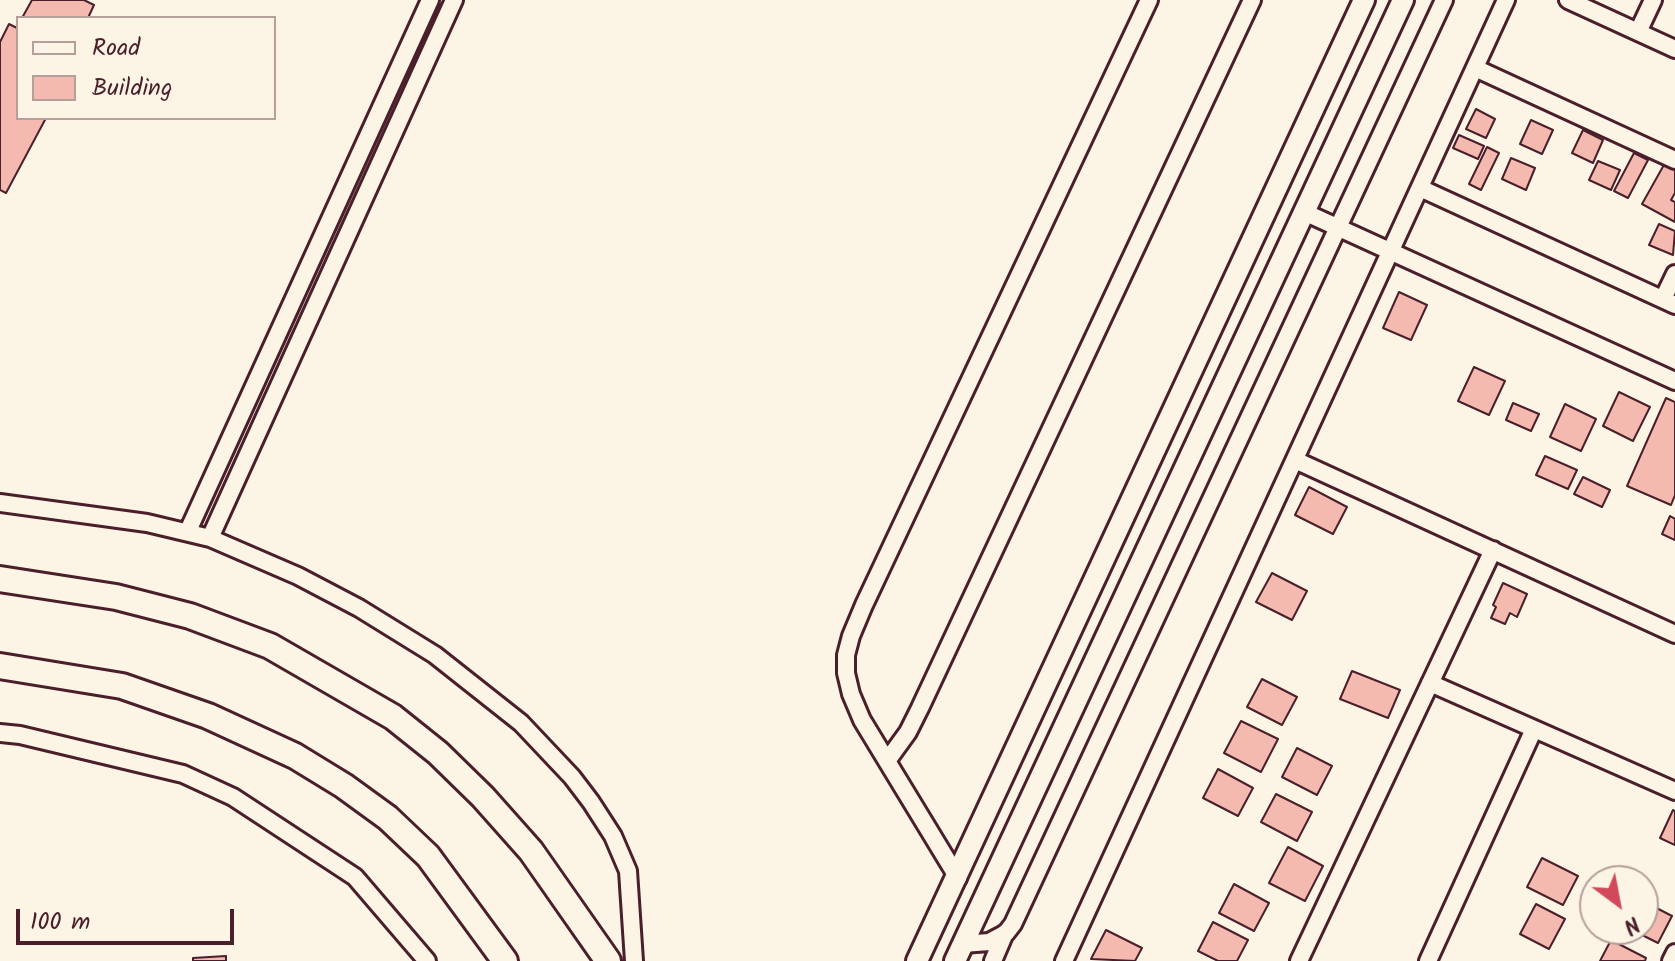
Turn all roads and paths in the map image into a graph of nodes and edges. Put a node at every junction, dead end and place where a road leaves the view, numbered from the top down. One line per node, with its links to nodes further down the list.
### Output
1 (430, 0): 24 (street)
2 (454, 0): 25 (street)
3 (1149, 0): 33 (street)
4 (1252, 0): 33 (street)
5 (1364, 0): 35 (street)
6 (1403, 0): 16 (street)
7 (1444, 0): 17 (street)
8 (1506, 0): 13 (street)
9 (1568, 0): 11 (street)
10 (1653, 0): 11 (street)
11 (1638, 32): 12 (street)
12 (1675, 49)
13 (1475, 68): 14 (street); 15 (street)
14 (1675, 160)
15 (1420, 188): 18 (street); 20 (street)
16 (1304, 212): 17 (street); 37 (street)
17 (1340, 228): 18 (street); 36 (street)
18 (1391, 251): 21 (street); 22 (street)
19 (1675, 274): 20 (street)
20 (1669, 302)
21 (1675, 381)
22 (1295, 460): 26 (street); 45 (street)
23 (0, 503): 24 (street)
24 (188, 531): 25 (street)
25 (210, 538): 42 (street)
26 (1493, 550): 28 (street); 30 (street)
27 (0, 579): 41 (main road)
28 (1675, 634)
29 (0, 666): 40 (main road)
30 (1430, 683): 31 (street); 46 (street)
31 (1534, 729): 34 (street); 47 (street)
32 (0, 733): 39 (street)
33 (887, 761): 35 (street)
34 (1675, 791)
35 (958, 878): 43 (street)
36 (1006, 933): 37 (street); 44 (street)
37 (959, 953)
38 (1675, 953): 48 (street)
39 (427, 961)
40 (505, 961)
41 (608, 961)
42 (634, 961)
43 (917, 961)
44 (993, 961)
45 (1064, 961)
46 (1299, 961)
47 (1428, 961)
48 (1671, 961)

